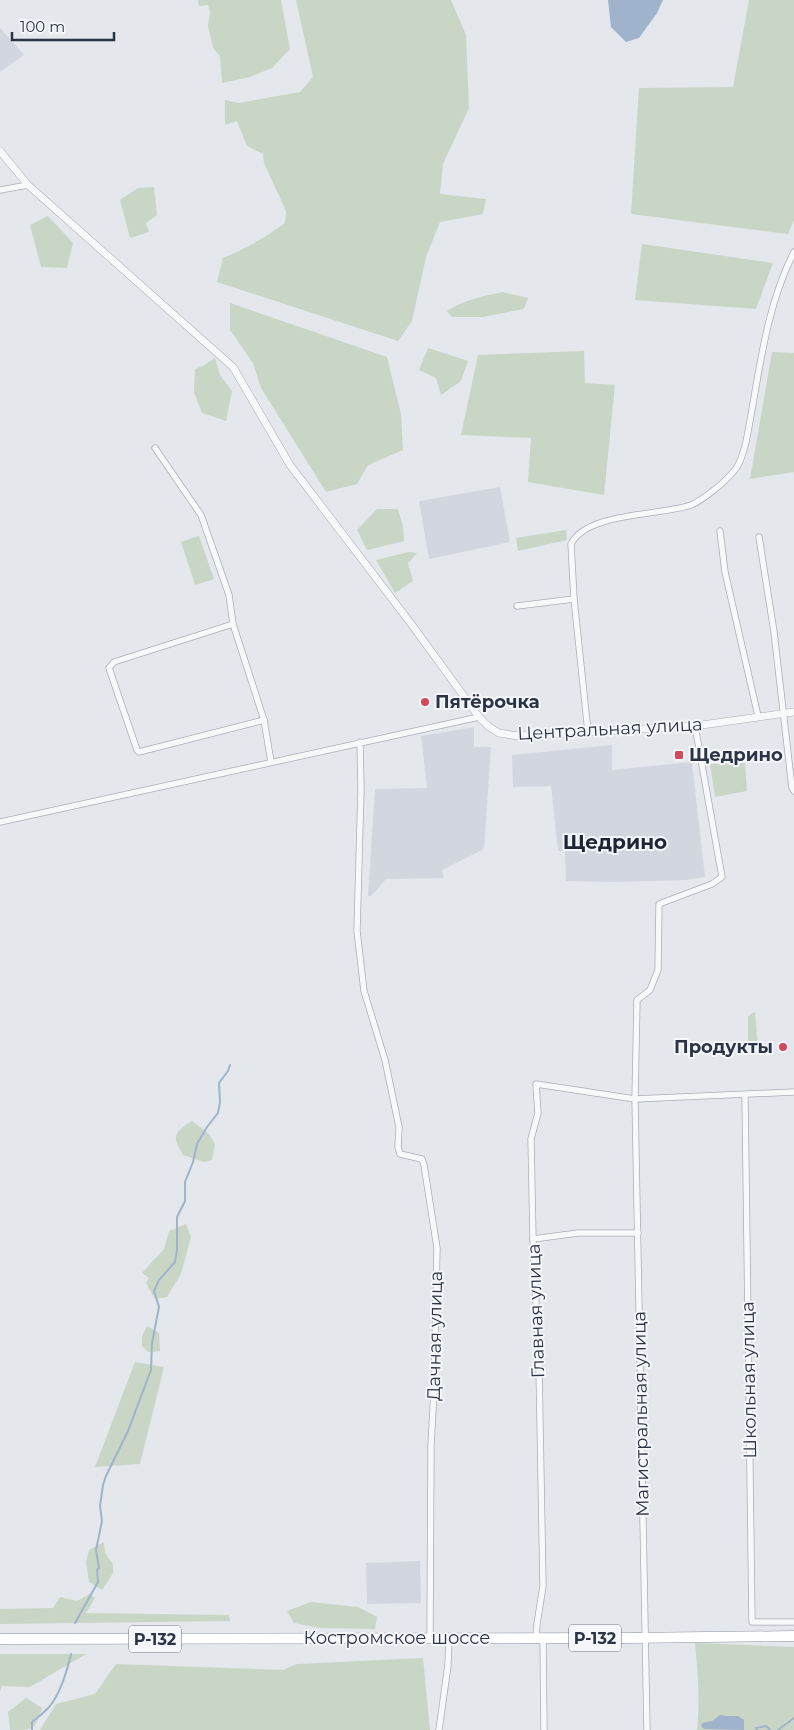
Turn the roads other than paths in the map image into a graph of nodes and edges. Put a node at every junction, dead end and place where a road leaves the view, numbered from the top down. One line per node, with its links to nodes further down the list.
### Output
1 (0, 151): 2 (street, Центральная улица)
2 (28, 185): 3 (street); 14 (street, Центральная улица)
3 (0, 190)
4 (794, 252): 8 (street)
5 (155, 448): 10 (street)
6 (720, 531): 13 (street)
7 (759, 537): 12 (street)
8 (574, 599): 9 (street); 17 (street)
9 (517, 606)
10 (233, 624): 15 (street); 15 (street)
11 (794, 712): 12 (street, Центральная улица)
12 (784, 713): 13 (street, Центральная улица); 20 (street)
13 (758, 716): 16 (street, Центральная улица)
14 (479, 717): 17 (street, Центральная улица); 18 (street)
15 (264, 720): 19 (street)
16 (695, 726): 17 (street, Центральная улица); 24 (street, Магистральная улица)
17 (588, 732)
18 (360, 742): 19 (street); 29 (street, Дачная улица)
19 (270, 762): 21 (street)
20 (794, 791)
21 (0, 822)
22 (794, 1092): 23 (street)
23 (745, 1095): 24 (street); 27 (street, Школьная улица)
24 (635, 1099): 25 (street, Магистральная улица); 26 (street, Главная улица)
25 (638, 1233): 26 (street); 32 (street, Магистральная улица)
26 (533, 1239): 31 (street, Главная улица)
27 (794, 1622)
28 (794, 1636): 32 (highway, Костромское шоссе / Р-132)
29 (430, 1638): 30 (highway, Костромское шоссе / Р-132); 33 (highway, Костромское шоссе / Р-132)
30 (449, 1638): 31 (highway, Костромское шоссе / Р-132); 34 (street)
31 (540, 1638): 32 (highway, Костромское шоссе / Р-132); 35 (street, Главная улица)
32 (647, 1638): 36 (street, Магистральная улица)
33 (0, 1639)
34 (438, 1730)
35 (544, 1730)
36 (647, 1730)

